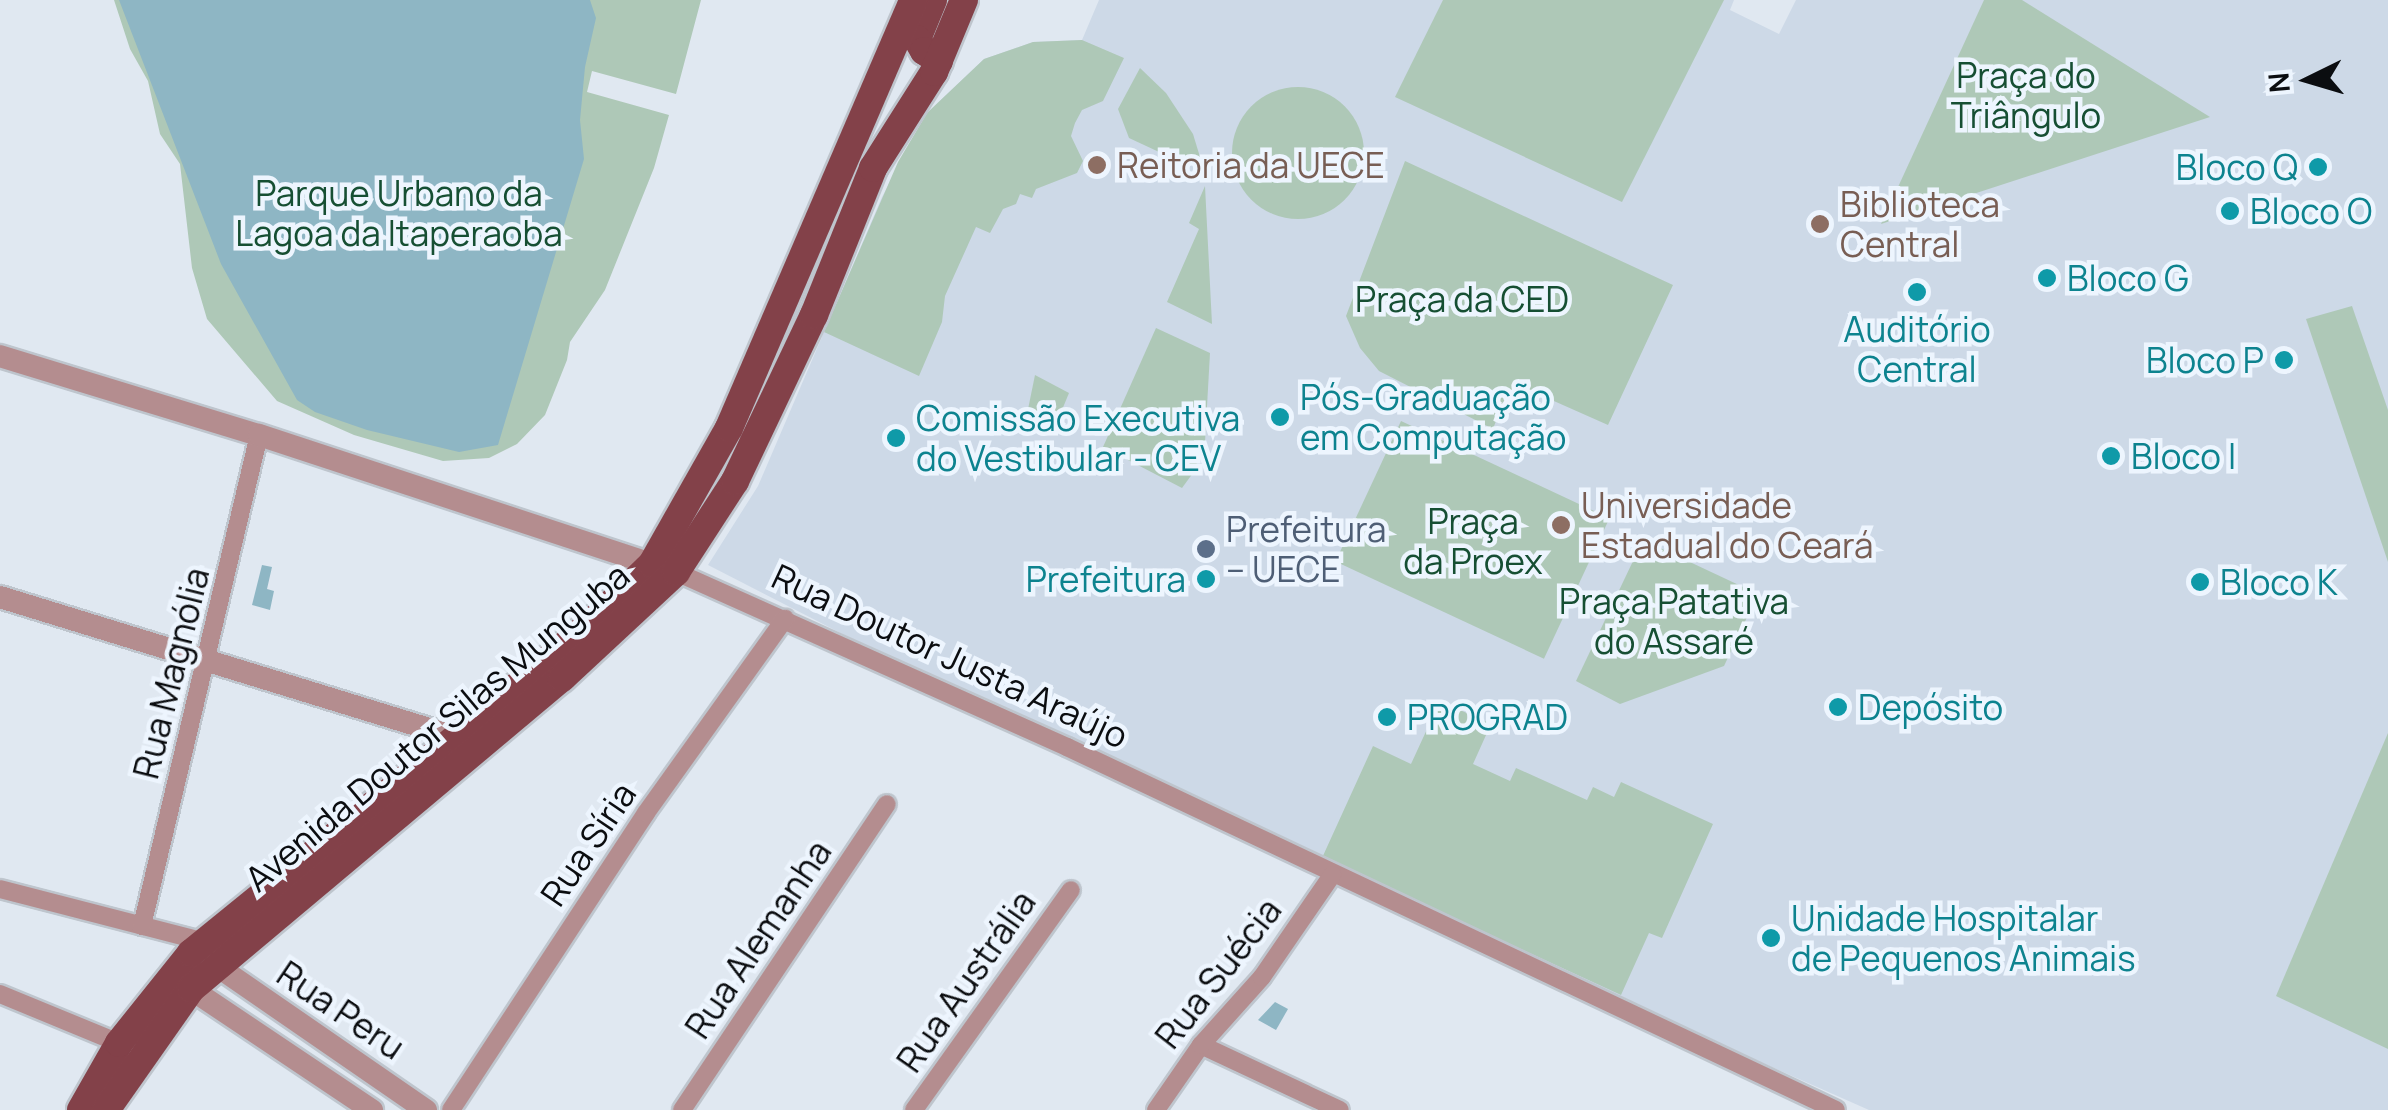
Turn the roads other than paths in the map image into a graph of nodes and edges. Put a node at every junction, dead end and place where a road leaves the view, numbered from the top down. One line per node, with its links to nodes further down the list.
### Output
1 (913, 0): 7 (main road, Avenida Doutor Silas Munguba)
2 (933, 0): 4 (main road)
3 (964, 0): 4 (main road, Avenida Doutor Silas Munguba)
4 (938, 61): 7 (main road, Avenida Doutor Silas Munguba)
5 (0, 356): 6 (street, Rua Doutor Justa Araújo)
6 (259, 435): 7 (street, Rua Doutor Justa Araújo); 10 (street, Rua Magnólia)
7 (664, 568): 9 (street, Rua Doutor Justa Araújo); 11 (main road, Avenida Doutor Silas Munguba)
8 (0, 597): 10 (street)
9 (784, 619): 13 (street, Rua Doutor Justa Araújo); 28 (street, Rua Síria)
10 (208, 662): 11 (street); 16 (street, Rua Magnólia)
11 (468, 742): 17 (main road, Avenida Doutor Silas Munguba)
12 (887, 804): 29 (street, Rua Alemanha)
13 (1332, 875): 23 (street, Rua Suécia); 33 (street, Rua Doutor Justa Araújo)
14 (0, 889): 16 (street, Rua Peru)
15 (1071, 890): 30 (street, Rua Austrália)
16 (142, 926): 17 (street, Rua Peru)
17 (211, 954): 18 (main road, Avenida Doutor Silas Munguba); 20 (street, Rua Peru); 22 (main road, Avenida Doutor Silas Munguba)
18 (191, 989): 21 (street, Rua Peru); 25 (main road, Avenida Doutor Silas Munguba)
19 (0, 994): 22 (street)
20 (284, 1015): 21 (street); 27 (street, Rua Peru)
21 (266, 1040): 26 (street, Rua Peru)
22 (120, 1043): 24 (main road, Avenida Doutor Silas Munguba)
23 (1202, 1044): 31 (street, Rua Suécia); 32 (street)
24 (81, 1110)
25 (106, 1110)
26 (372, 1110)
27 (426, 1110)
28 (451, 1110)
29 (682, 1110)
30 (914, 1110)
31 (1156, 1110)
32 (1340, 1110)
33 (1836, 1110)

